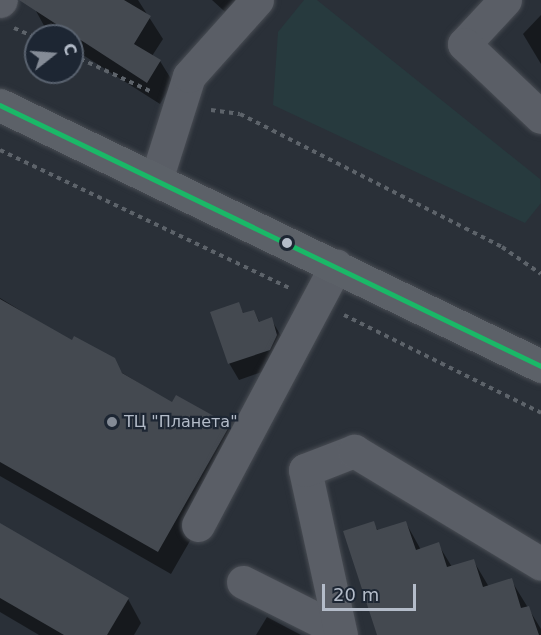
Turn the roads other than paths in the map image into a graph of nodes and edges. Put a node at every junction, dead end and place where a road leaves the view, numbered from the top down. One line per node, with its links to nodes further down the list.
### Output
1 (256, 0): 5 (lane)
2 (505, 0): 4 (lane)
3 (0, 105): 5 (main road)
4 (541, 117)
5 (156, 180): 6 (main road)
6 (336, 265): 7 (main road); 8 (lane)
7 (541, 366)
8 (198, 525)
9 (541, 564): 11 (lane)
10 (243, 582): 11 (lane)
11 (340, 632)

